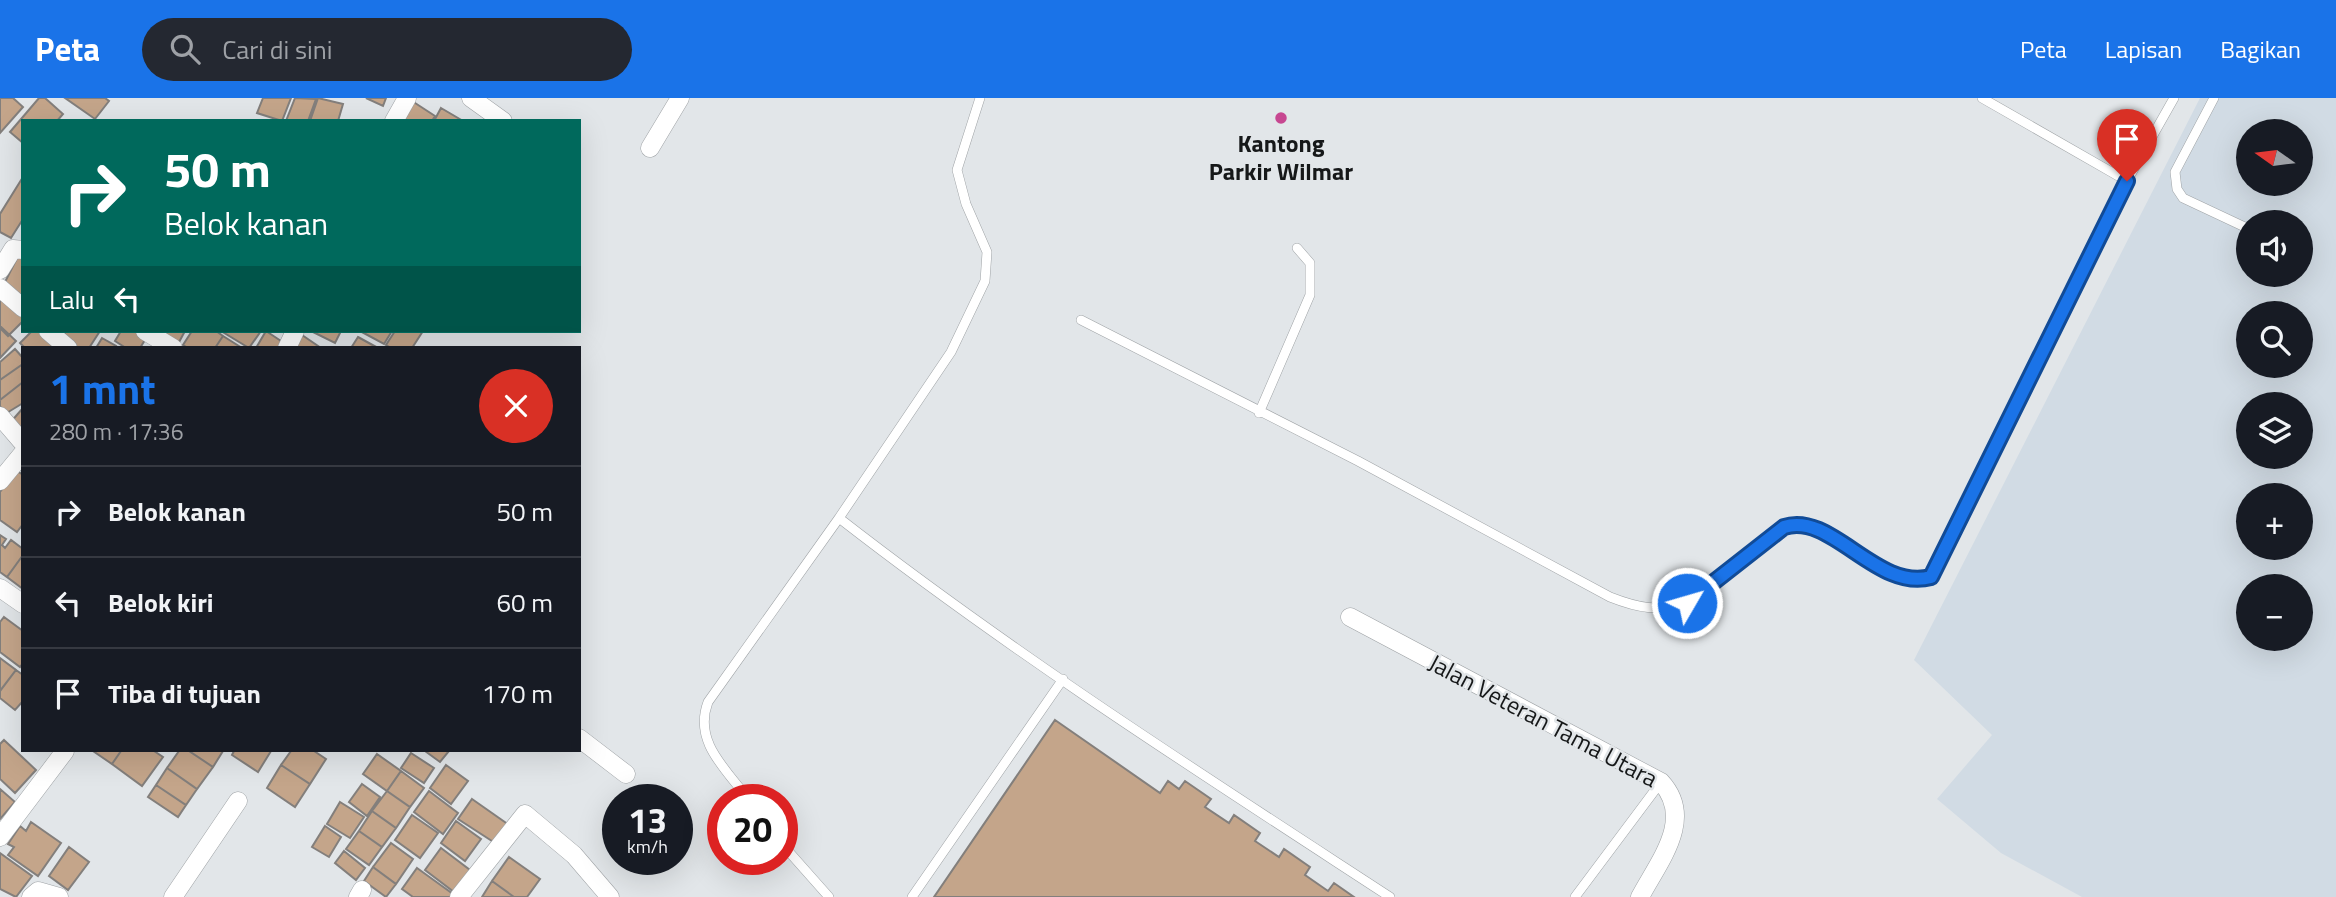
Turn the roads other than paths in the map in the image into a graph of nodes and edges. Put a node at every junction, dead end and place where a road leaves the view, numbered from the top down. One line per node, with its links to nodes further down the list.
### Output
1 (407, 98): 8 (street)
2 (471, 98): 9 (street)
3 (680, 98): 10 (street)
4 (980, 98): 28 (lane)
5 (1982, 98): 11 (lane)
6 (2174, 98): 11 (lane)
7 (2214, 98): 12 (lane)
8 (395, 119)
9 (500, 119)
10 (650, 148)
11 (2127, 181): 23 (lane)
12 (2236, 223)
13 (1297, 248): 23 (lane)
14 (21, 250): 15 (street)
15 (0, 271)
16 (0, 288): 17 (street)
17 (21, 306)
18 (1081, 320): 23 (lane)
19 (50, 333): 21 (street)
20 (148, 333): 22 (street)
21 (66, 346)
22 (170, 346)
23 (1259, 413)
24 (0, 416): 25 (street)
25 (21, 441)
26 (21, 455): 27 (street)
27 (0, 481)
28 (839, 518): 30 (lane); 35 (lane)
29 (1350, 617): 34 (street, Jalan Veteran Tama Utara)
30 (1063, 680): 45 (lane); 46 (lane)
31 (581, 740): 33 (street)
32 (64, 752): 37 (street)
33 (626, 774)
34 (1661, 782): 47 (lane); 48 (street, Jalan Veteran Tama Utara)
35 (738, 784)
36 (238, 801): 41 (street)
37 (0, 837)
38 (798, 862): 44 (lane)
39 (31, 897): 40 (street)
40 (59, 897)
41 (173, 897)
42 (459, 897): 43 (street)
43 (610, 897)
44 (828, 897)
45 (912, 897)
46 (1390, 897)
47 (1575, 897)
48 (1640, 897)

